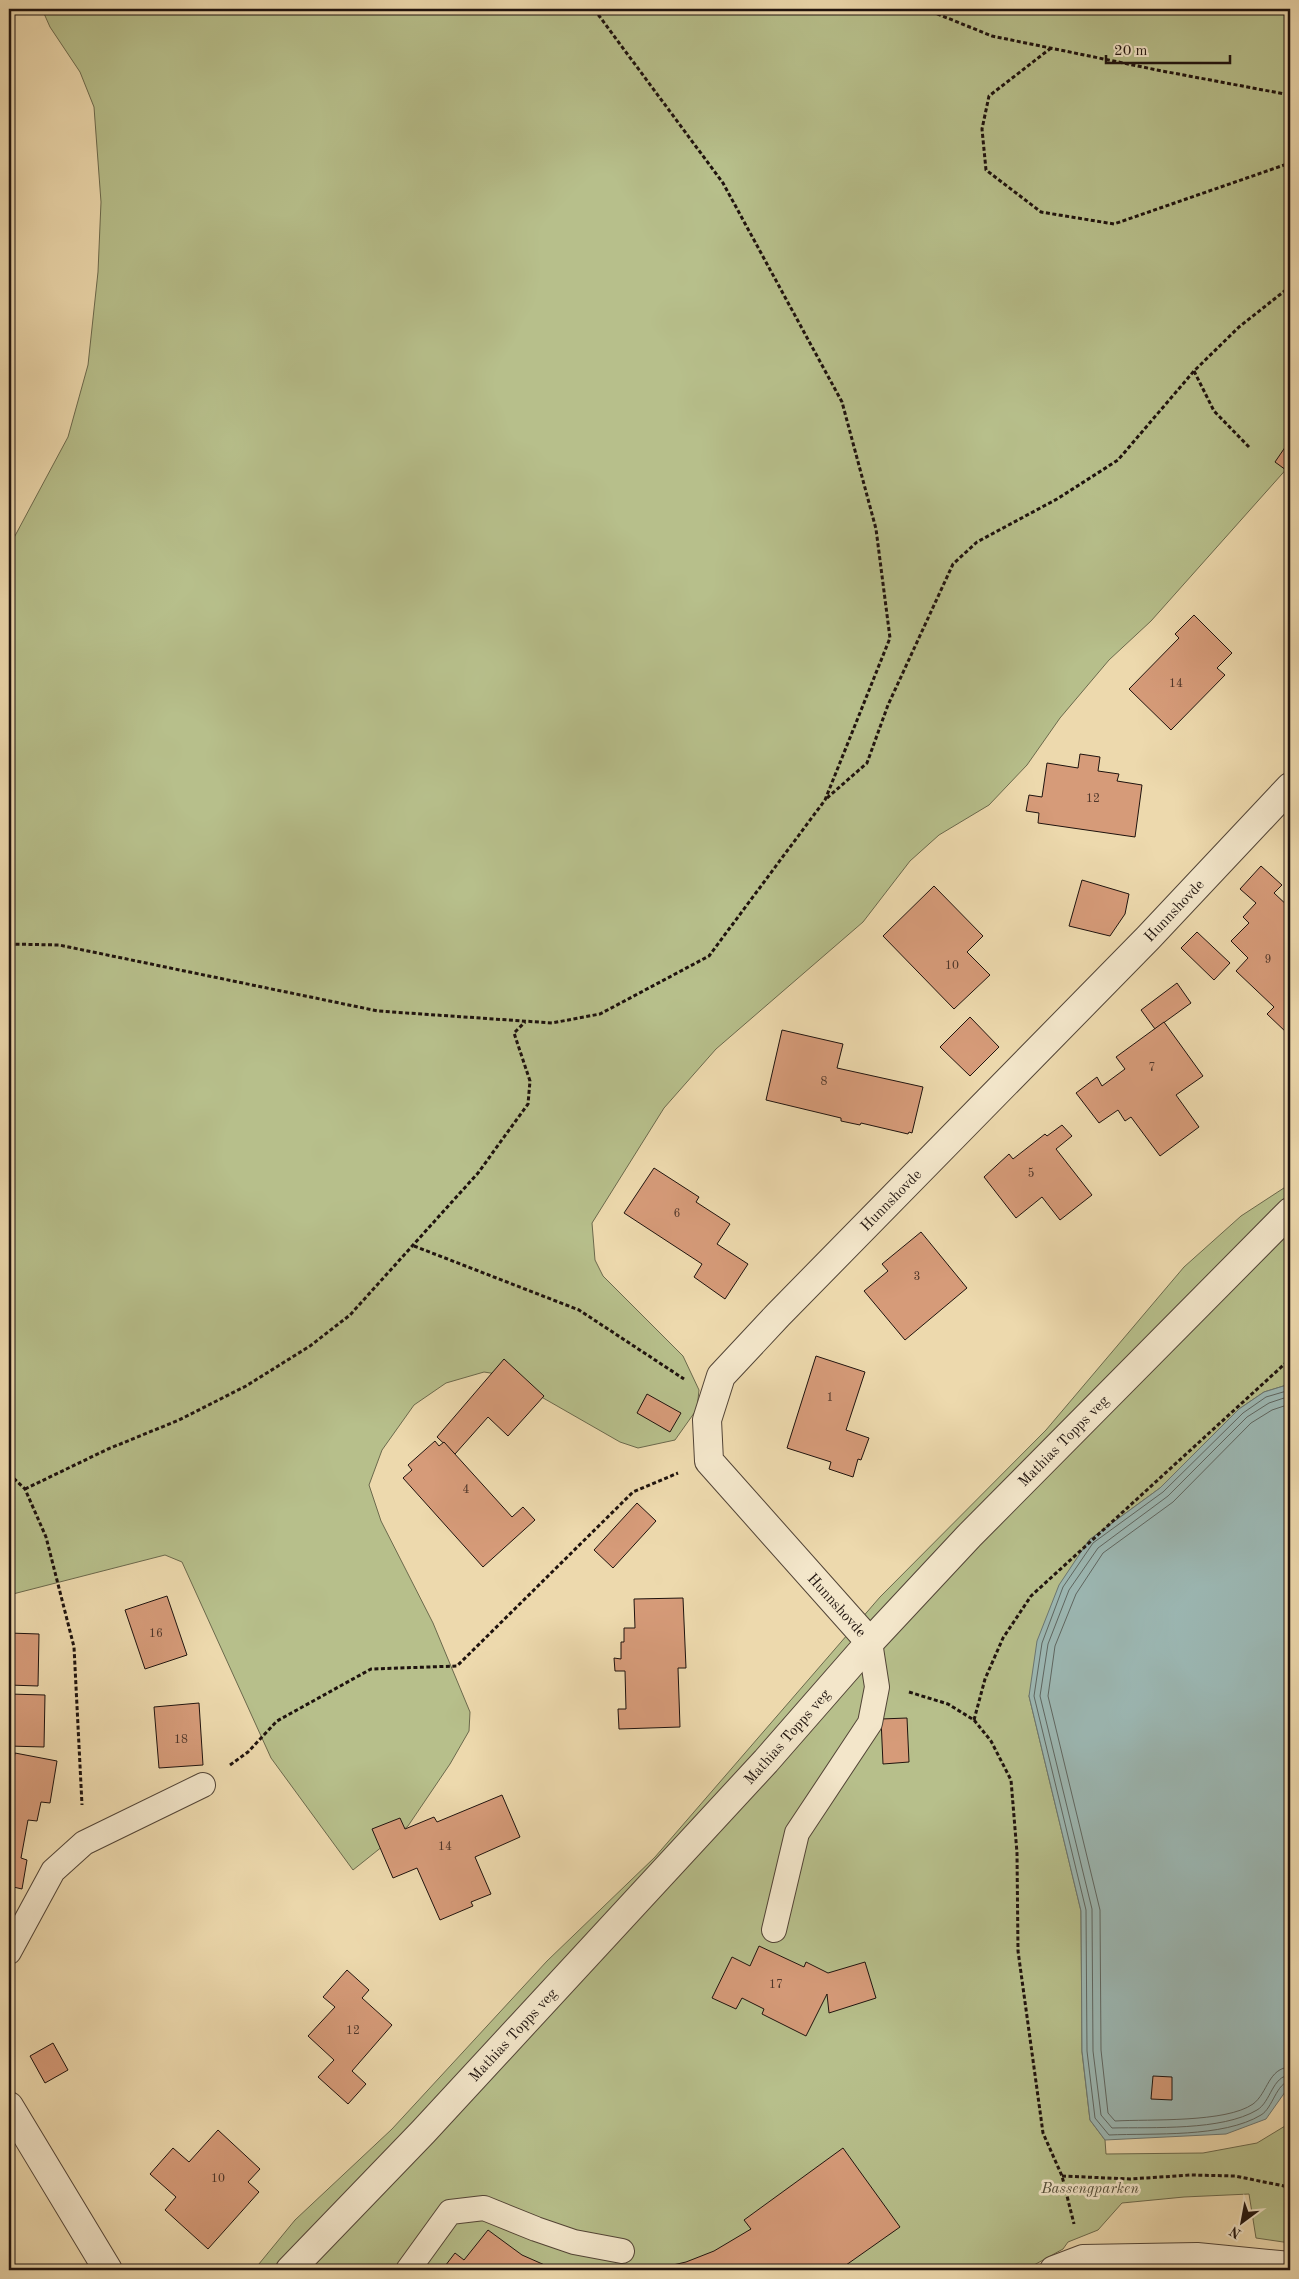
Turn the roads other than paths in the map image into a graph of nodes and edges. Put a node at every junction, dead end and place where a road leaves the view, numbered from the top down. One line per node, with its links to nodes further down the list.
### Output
1 (1290, 787): 3 (street, Hunnshovde)
2 (1290, 1212): 3 (street, Mathias Topps veg)
3 (870, 1642): 5 (lane); 11 (street, Mathias Topps veg)
4 (203, 1784): 6 (lane)
5 (774, 1930)
6 (9, 1952)
7 (9, 2106): 10 (street)
8 (622, 2251): 12 (lane)
9 (1290, 2266): 13 (street)
10 (108, 2270)
11 (290, 2270)
12 (408, 2270)
13 (1054, 2270)

